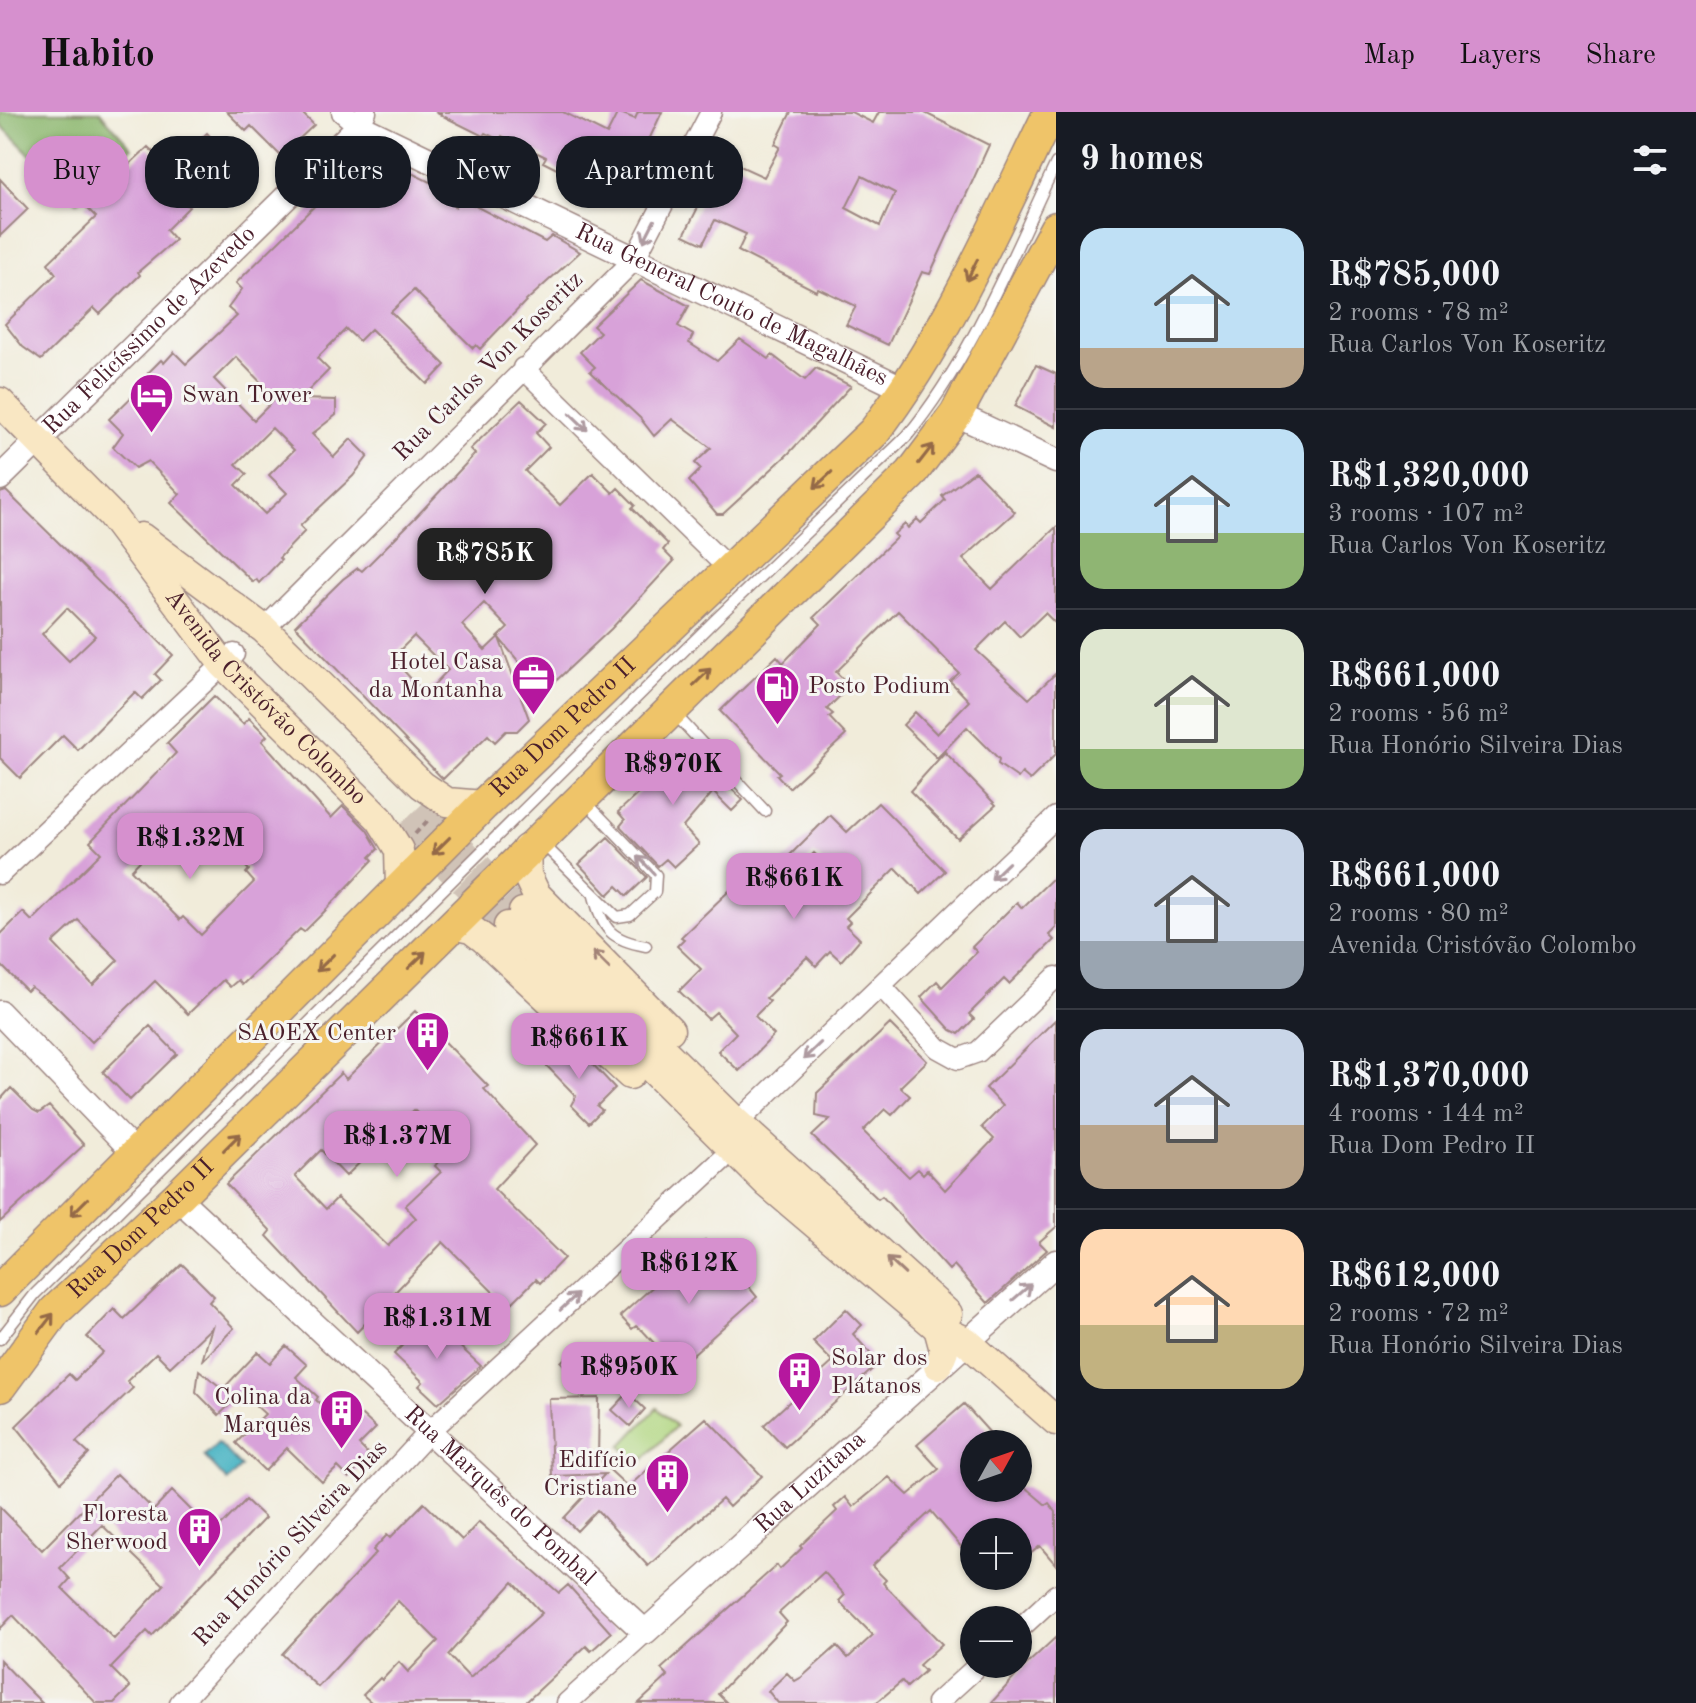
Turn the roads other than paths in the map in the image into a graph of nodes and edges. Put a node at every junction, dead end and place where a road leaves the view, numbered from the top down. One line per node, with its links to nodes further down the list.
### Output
1 (711, 112): 6 (street, Rua Carlos Von Koseritz, one-way to 6)
2 (1050, 112): 9 (main road, Rua Dom Pedro II, one-way to 9)
3 (355, 117): 6 (street, Rua General Couto de Magalhães); 10 (street, Rua Felicíssimo de Azevedo)
4 (1056, 163): 9 (lane)
5 (1056, 228): 9 (main road, Rua Dom Pedro II)
6 (634, 260): 7 (street, Rua Carlos Von Koseritz); 9 (street, Rua General Couto de Magalhães)
7 (523, 368): 13 (street, one-way to 13); 16 (street, Rua Carlos Von Koseritz)
8 (0, 402): 10 (main road, Avenida Cristóvão Colombo)
9 (932, 403): 11 (street, Rua General Couto de Magalhães); 13 (main road, Rua Dom Pedro II, one-way to 13); 15 (lane); 18 (main road, Rua Dom Pedro II, one-way to 9)
10 (38, 441): 12 (street, Rua Felicíssimo de Azevedo); 14 (main road, Avenida Cristóvão Colombo)
11 (1056, 461)
12 (0, 478)
13 (729, 569): 15 (lane); 20 (main road, Rua Dom Pedro II)
14 (177, 579): 16 (main road, Avenida Cristóvão Colombo); 17 (main road); 23 (main road)
15 (717, 618): 40 (lane)
16 (264, 629): 20 (main road, Avenida Cristóvão Colombo)
17 (229, 659): 23 (main road); 25 (street)
18 (670, 709): 19 (main road, Rua Dom Pedro II); 21 (lane)
19 (581, 797): 24 (main road, Rua Dom Pedro II); 27 (lane, one-way to 19)
20 (483, 805): 26 (main road, Rua Dom Pedro II, one-way to 26)
21 (765, 811)
22 (1056, 817): 32 (street, Rua Honório Silveira Dias, one-way to 32)
23 (407, 826): 26 (main road)
24 (532, 844): 27 (lane); 29 (main road, Rua Dom Pedro II); 34 (main road, one-way to 24)
25 (0, 874)
26 (400, 888): 35 (main road, Rua Dom Pedro II, one-way to 35)
27 (594, 894): 30 (lane)
28 (516, 919): 34 (main road)
29 (452, 925): 34 (main road); 36 (main road, Rua Dom Pedro II, one-way to 29)
30 (646, 946)
31 (1056, 977): 32 (street)
32 (881, 986): 34 (street, Rua Honório Silveira Dias, one-way to 34)
33 (0, 1013): 35 (street)
34 (735, 1136): 39 (main road); 41 (main road, one-way to 34); 45 (street, Rua Honório Silveira Dias, one-way to 34)
35 (134, 1152): 38 (main road, Rua Dom Pedro II, one-way to 38)
36 (177, 1197): 43 (main road, Rua Dom Pedro II, one-way to 36); 45 (street, Rua Marquês do Pombal)
37 (1056, 1262): 41 (street, Rua Luzitana, one-way to 37)
38 (0, 1290)
39 (938, 1328): 41 (main road); 42 (main road)
40 (0, 1339)
41 (966, 1341): 42 (street, Rua Luzitana); 44 (main road)
42 (938, 1365): 48 (street, Rua Luzitana)
43 (0, 1386)
44 (1056, 1421)
45 (430, 1431): 48 (street, Rua Marquês do Pombal); 50 (street, Rua Honório Silveira Dias)
46 (1056, 1595): 47 (street)
47 (1032, 1617)
48 (645, 1632): 51 (street, Rua Luzitana)
49 (965, 1678): 52 (street)
50 (180, 1703)
51 (567, 1703)
52 (937, 1703)

